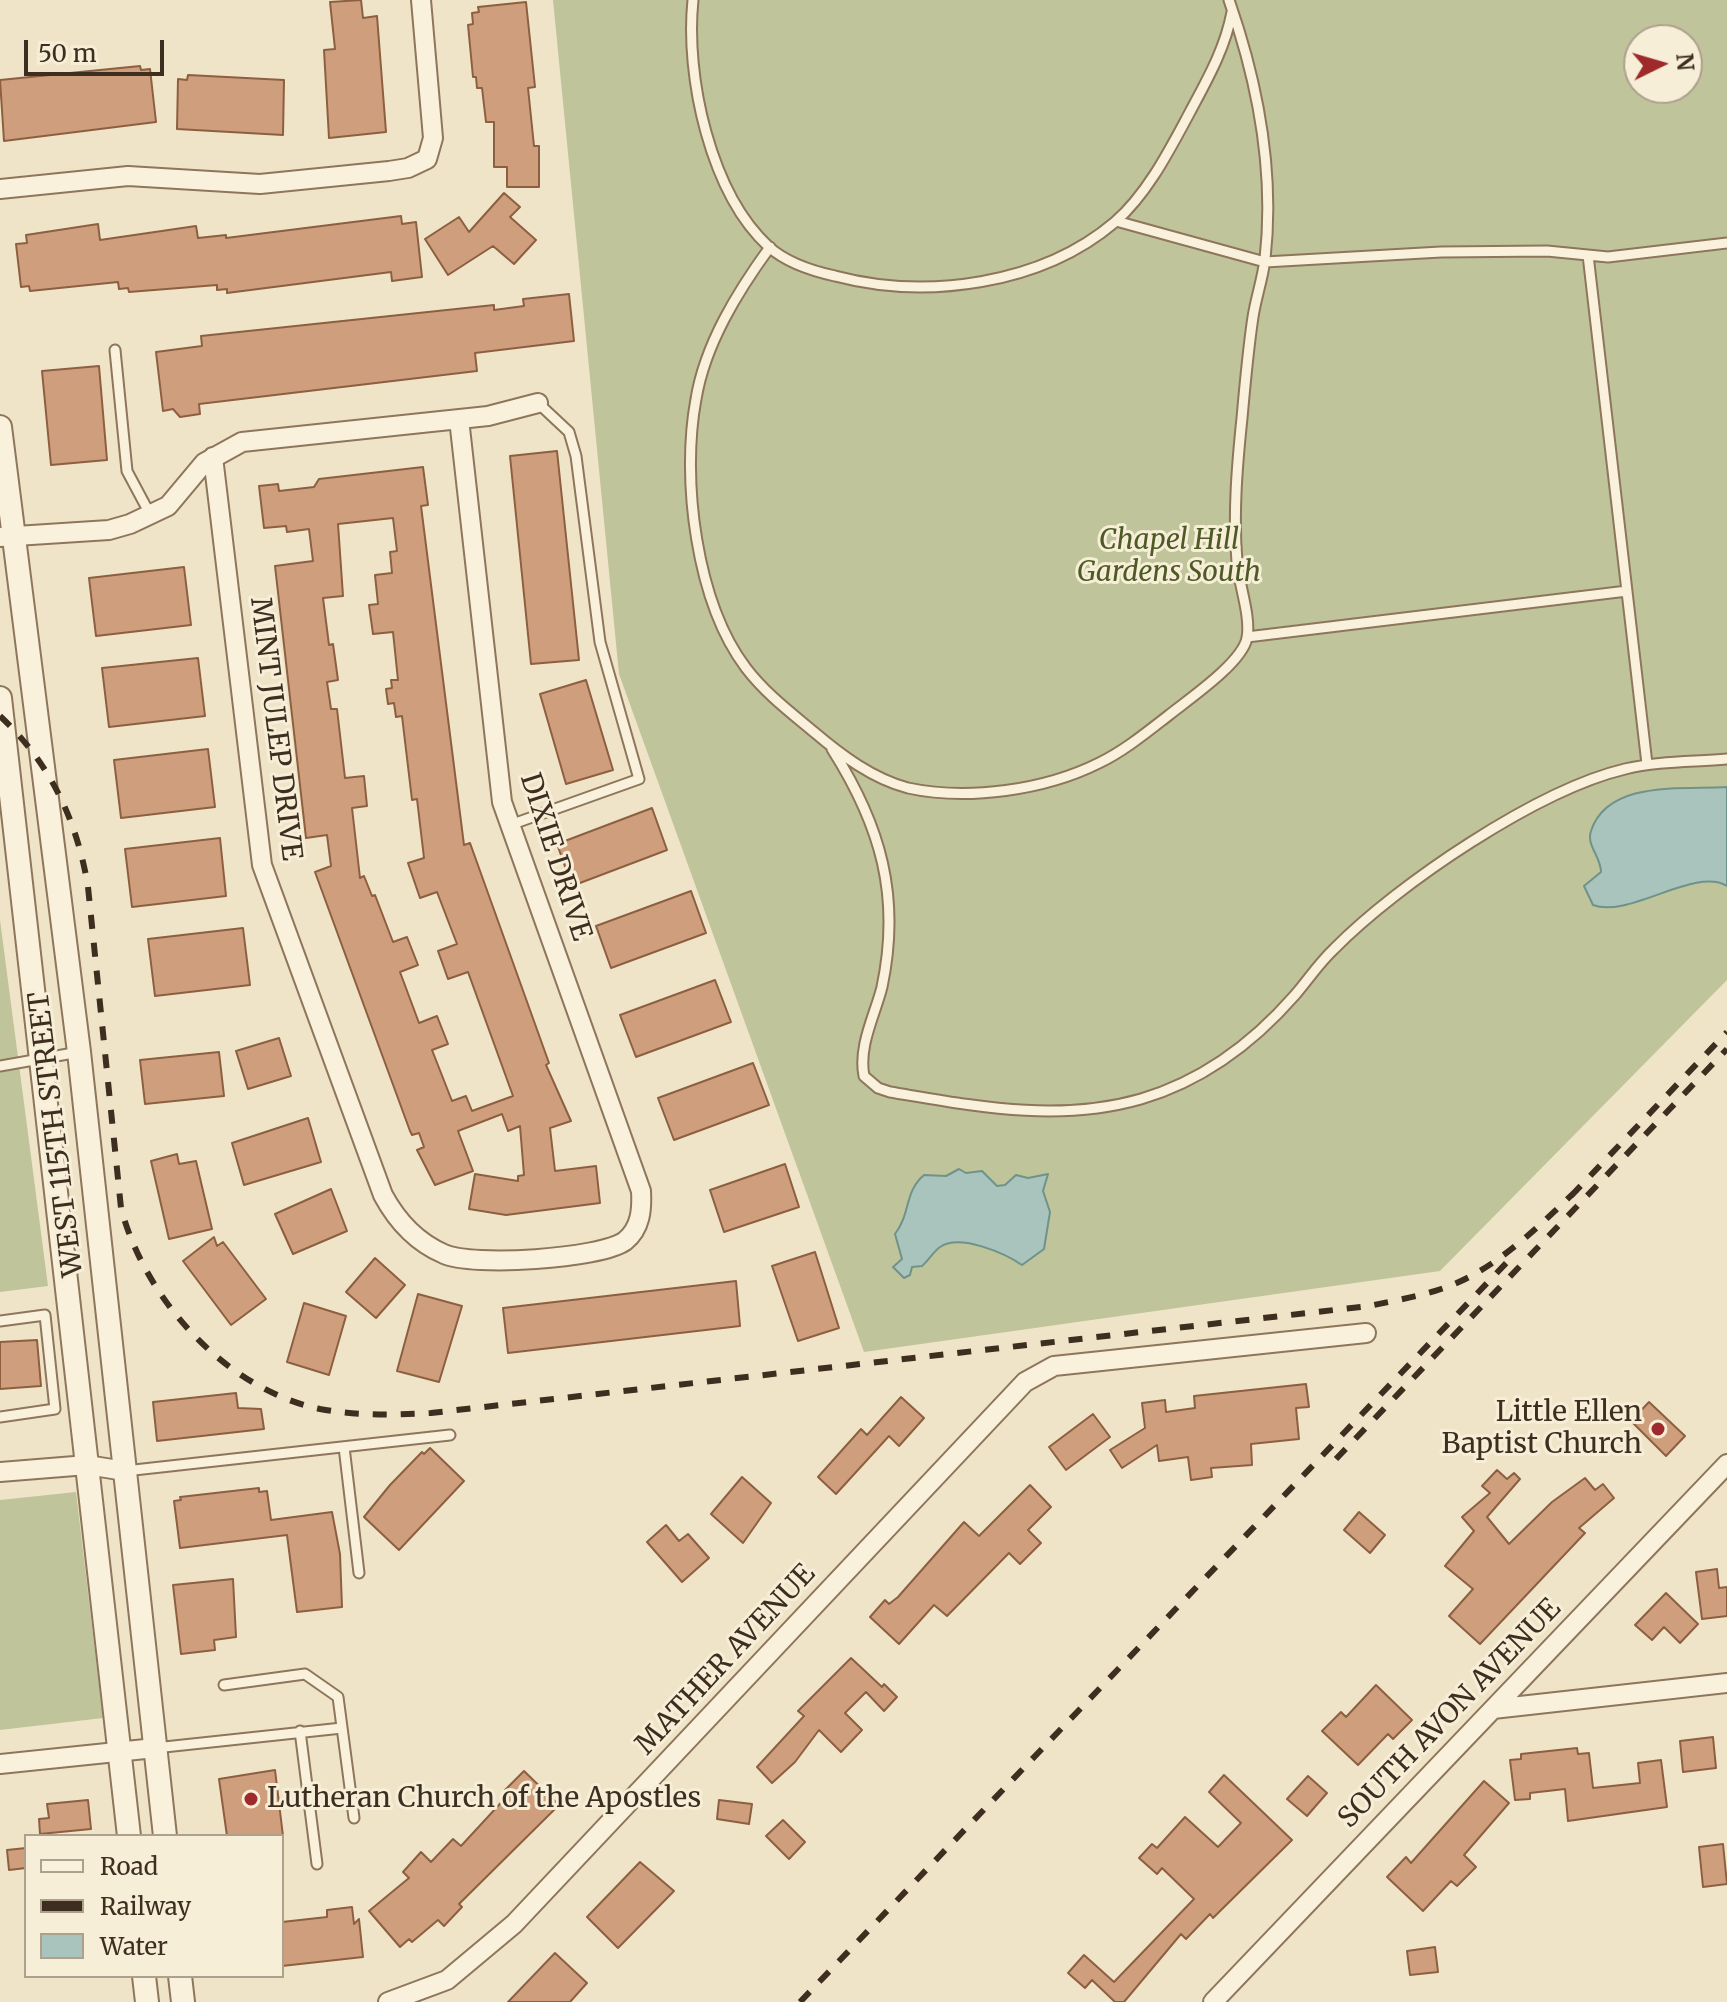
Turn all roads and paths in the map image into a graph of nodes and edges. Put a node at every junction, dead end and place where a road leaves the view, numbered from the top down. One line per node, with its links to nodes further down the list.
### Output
1 (421, 0): 4 (street)
2 (693, 0): 7 (lane)
3 (1230, 4): 5 (lane); 9 (lane)
4 (0, 189)
5 (1116, 221): 7 (lane); 9 (lane)
6 (1727, 243): 8 (lane)
7 (770, 247): 20 (lane)
8 (1588, 255): 9 (lane); 17 (lane)
9 (1265, 262): 18 (lane)
10 (115, 350): 15 (lane)
11 (538, 403): 12 (street); 23 (lane)
12 (459, 419): 14 (street); 23 (street, DIXIE DRIVE)
13 (0, 427): 16 (street, WEST 115TH STREET)
14 (213, 457): 15 (street); 27 (street, MINT JULEP DRIVE)
15 (151, 516): 16 (street)
16 (7, 537): 24 (street, WEST 115TH STREET)
17 (1627, 591): 18 (lane); 22 (lane)
18 (1247, 637): 20 (lane)
19 (0, 698): 25 (street, WEST 115TH STREET)
20 (830, 746): 22 (lane)
21 (1727, 759): 22 (lane)
22 (1647, 764)
23 (510, 825): 27 (street, DIXIE DRIVE)
24 (79, 1052): 25 (lane); 35 (street, WEST 115TH STREET)
25 (41, 1059): 26 (lane); 34 (street, WEST 115TH STREET)
26 (0, 1066)
27 (642, 1204)
28 (0, 1321): 30 (lane)
29 (1366, 1333): 54 (street, MATHER AVENUE)
30 (0, 1417)
31 (450, 1435): 32 (lane)
32 (344, 1447): 35 (lane); 37 (lane)
33 (1727, 1464): 40 (street, SOUTH AVON AVENUE)
34 (87, 1465): 35 (street); 36 (street); 44 (street, WEST 115TH STREET)
35 (125, 1471): 43 (street, WEST 115TH STREET)
36 (0, 1472)
37 (359, 1573)
38 (1727, 1683): 40 (street)
39 (224, 1685): 41 (lane)
40 (1493, 1709): 55 (street, SOUTH AVON AVENUE)
41 (342, 1728): 42 (lane); 46 (lane)
42 (300, 1731): 43 (lane); 49 (lane)
43 (155, 1748): 44 (street); 48 (street, WEST 115TH STREET)
44 (119, 1752): 45 (street); 47 (street, WEST 115TH STREET)
45 (0, 1764)
46 (354, 1818)
47 (129, 1834)
48 (165, 1834)
49 (317, 1864)
50 (144, 1978): 52 (street)
51 (180, 1978): 53 (street)
52 (147, 2002)
53 (183, 2002)
54 (388, 2002)
55 (1213, 2002)

